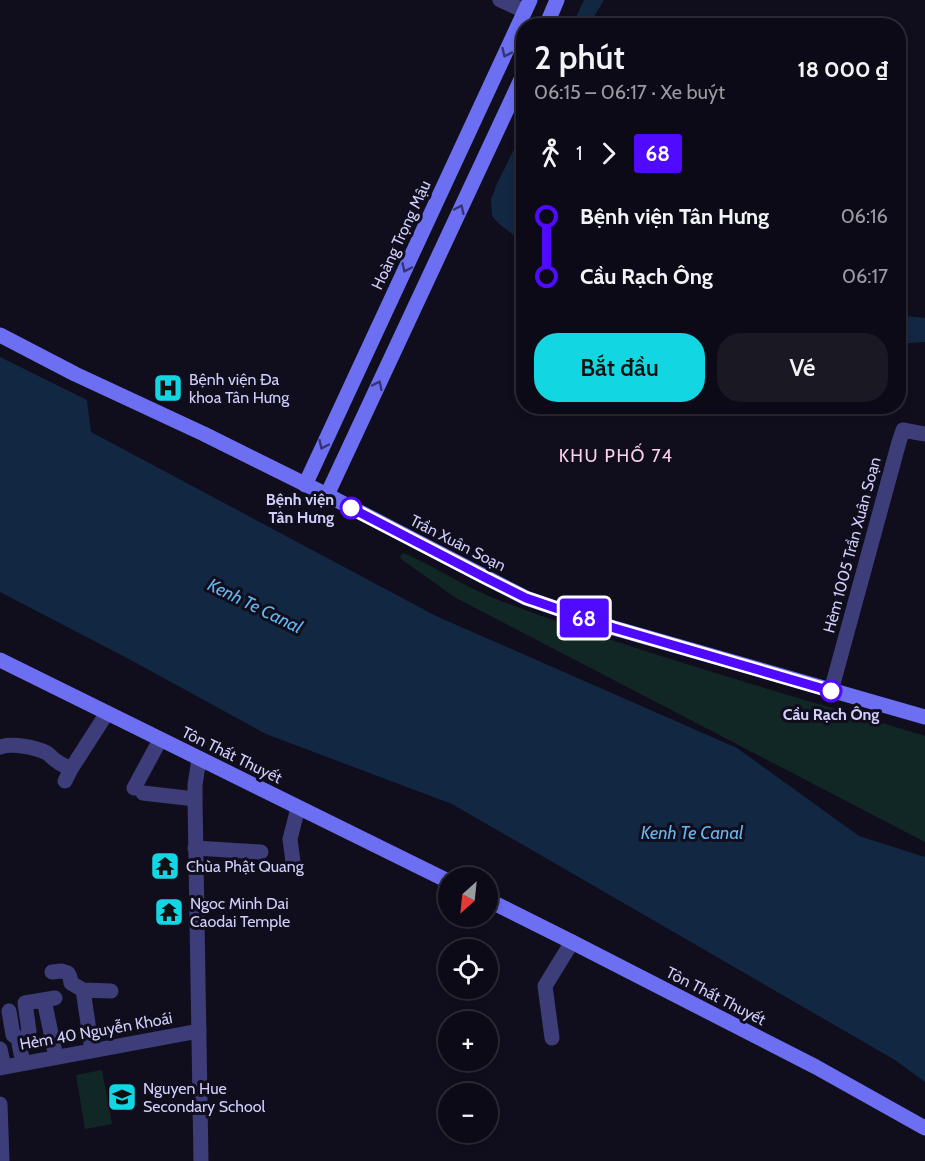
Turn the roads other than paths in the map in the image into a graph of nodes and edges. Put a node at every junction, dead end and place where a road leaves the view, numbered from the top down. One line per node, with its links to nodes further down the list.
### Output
1 (500, 0): 3 (street)
2 (558, 0): 5 (main road)
3 (528, 5): 4 (main road)
4 (542, 18)
5 (549, 18)
6 (516, 31): 8 (main road, Hoàng Trọng Mậu, one-way to 8)
7 (516, 90): 9 (main road, one-way to 7)
8 (421, 235): 9 (main road); 12 (main road, Hoàng Trọng Mậu, one-way to 12)
9 (443, 245): 13 (main road, one-way to 9)
10 (0, 335): 12 (main road, Trần Xuân Soạn)
11 (925, 434): 15 (street, Hẻm 1005 Trần Xuân Soạn)
12 (305, 484): 13 (main road, Trần Xuân Soạn)
13 (327, 495): 15 (main road, Trần Xuân Soạn)
14 (0, 660): 16 (main road, Tôn Thất Thuyết)
15 (831, 691): 17 (main road, Trần Xuân Soạn)
16 (107, 713): 18 (main road, Tôn Thất Thuyết); 19 (street)
17 (925, 717)
18 (160, 740): 20 (main road, Tôn Thất Thuyết); 21 (street)
19 (0, 747)
20 (199, 759): 21 (street); 22 (main road, Tôn Thất Thuyết)
21 (195, 799): 23 (street)
22 (298, 808): 25 (street); 26 (main road, Tôn Thất Thuyết)
23 (195, 848): 24 (street); 33 (street)
24 (261, 852)
25 (292, 862)
26 (438, 876)
27 (498, 905): 28 (main road, Tôn Thất Thuyết)
28 (572, 942): 34 (street); 42 (main road, Tôn Thất Thuyết)
29 (52, 972): 30 (street)
30 (83, 990): 31 (street); 37 (street)
31 (111, 991)
32 (9, 1011): 35 (street)
33 (199, 1031): 37 (street, Hẻm 40 Nguyễn Khoái); 44 (street)
34 (552, 1038)
35 (18, 1039): 38 (street); 39 (street)
36 (0, 1049): 40 (street)
37 (92, 1050): 38 (street, Hẻm 40 Nguyễn Khoái)
38 (56, 1057): 39 (street, Hẻm 40 Nguyễn Khoái)
39 (23, 1063): 40 (street, Hẻm 40 Nguyễn Khoái)
40 (2, 1067)
41 (0, 1104): 43 (street)
42 (925, 1128)
43 (2, 1161)
44 (201, 1161)

